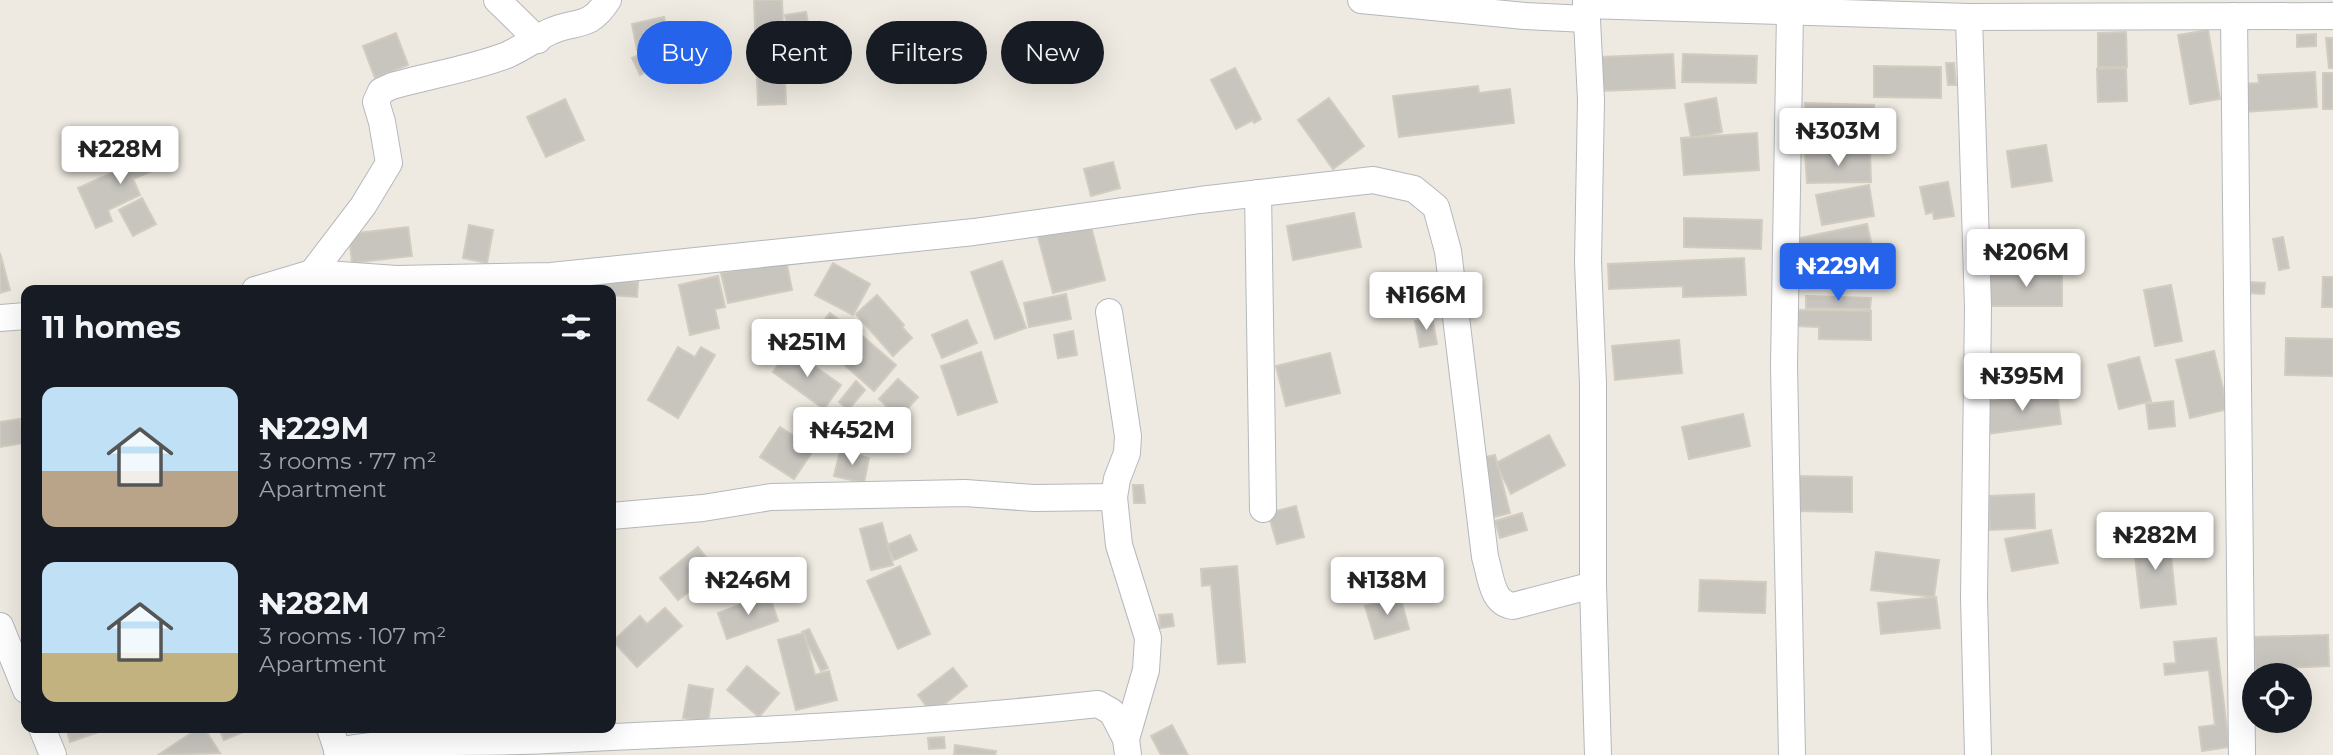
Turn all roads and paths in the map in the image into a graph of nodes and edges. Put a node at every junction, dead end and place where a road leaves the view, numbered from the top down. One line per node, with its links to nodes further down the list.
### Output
1 (497, 0): 10 (street)
2 (608, 0): 10 (street)
3 (1361, 0): 5 (street)
4 (1892, 7): 6 (street); 9 (street)
5 (1586, 8): 6 (street); 20 (street)
6 (1790, 12): 28 (street)
7 (2234, 16): 8 (street); 9 (street); 30 (street)
8 (2333, 16)
9 (1969, 18): 29 (street)
10 (538, 40): 12 (street)
11 (1258, 193): 12 (street); 18 (street); 20 (street)
12 (313, 273): 13 (street)
13 (272, 285)
14 (1109, 312): 17 (street)
15 (21, 316): 16 (street)
16 (0, 318)
17 (1114, 496): 19 (street); 25 (street)
18 (1263, 509)
19 (616, 516)
20 (1592, 585): 27 (street)
21 (0, 629): 22 (street)
22 (21, 678)
23 (44, 733): 26 (street)
24 (335, 745): 25 (street)
25 (1127, 747)
26 (52, 755)
27 (1598, 755)
28 (1792, 755)
29 (1978, 755)
30 (2242, 755)

